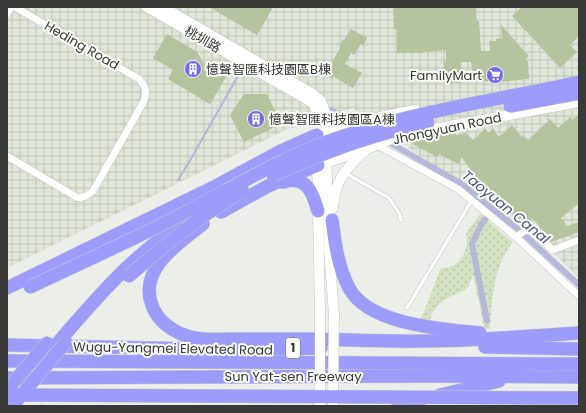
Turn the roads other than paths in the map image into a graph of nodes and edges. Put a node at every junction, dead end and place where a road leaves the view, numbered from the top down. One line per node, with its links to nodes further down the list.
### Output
1 (11, 7): 5 (street)
2 (15, 7): 15 (street, Heding Road)
3 (147, 7): 11 (main road, 桃圳路)
4 (164, 7): 11 (main road, 桃圳路)
5 (7, 14)
6 (579, 78): 10 (main road, Jhongyuan Road)
7 (579, 82): 31 (highway, bridge)
8 (579, 92): 35 (highway, bridge)
9 (579, 102): 12 (main road, Jhongyuan Road)
10 (439, 105): 11 (main road, Jhongyuan Road); 13 (main road)
11 (321, 134): 13 (main road); 18 (highway)
12 (377, 145): 14 (main road, Jhongyuan Road); 20 (street)
13 (322, 148): 16 (main road); 25 (highway)
14 (367, 149): 16 (main road, Jhongyuan Road); 17 (main road)
15 (7, 156)
16 (322, 163): 19 (highway); 22 (main road); 26 (main road)
17 (344, 172): 23 (main road); 24 (lane)
18 (216, 186): 29 (highway); 35 (highway)
19 (268, 186): 21 (highway); 22 (highway)
20 (472, 200): 27 (street); 32 (lane)
21 (227, 208): 25 (highway); 34 (highway)
22 (318, 211): 47 (main road, bridge)
23 (332, 220): 26 (main road); 34 (highway)
24 (401, 220)
25 (166, 233): 35 (highway)
26 (328, 237): 48 (main road, bridge)
27 (516, 237): 28 (street); 30 (street)
28 (579, 240)
29 (7, 288)
30 (579, 296)
31 (7, 297)
32 (406, 308)
33 (579, 333): 34 (highway)
34 (514, 337)
35 (56, 343): 44 (highway, bridge); 44 (highway, bridge)
36 (7, 345): 37 (highway, Wugu-Yangmei Elevated Road / 1, bridge)
37 (579, 349)
38 (7, 362): 39 (highway, Sun Yat-sen Freeway / 1)
39 (579, 364)
40 (518, 376): 41 (highway, Sun Yat-sen Freeway / 1); 42 (highway, Sun Yat-sen Freeway / 1); 49 (highway)
41 (7, 378)
42 (579, 378)
43 (579, 398): 44 (highway, bridge); 45 (lane, bridge)
44 (10, 399)
45 (442, 402)
46 (427, 403): 50 (lane)
47 (320, 406)
48 (333, 406)
49 (398, 406)
50 (408, 406)

